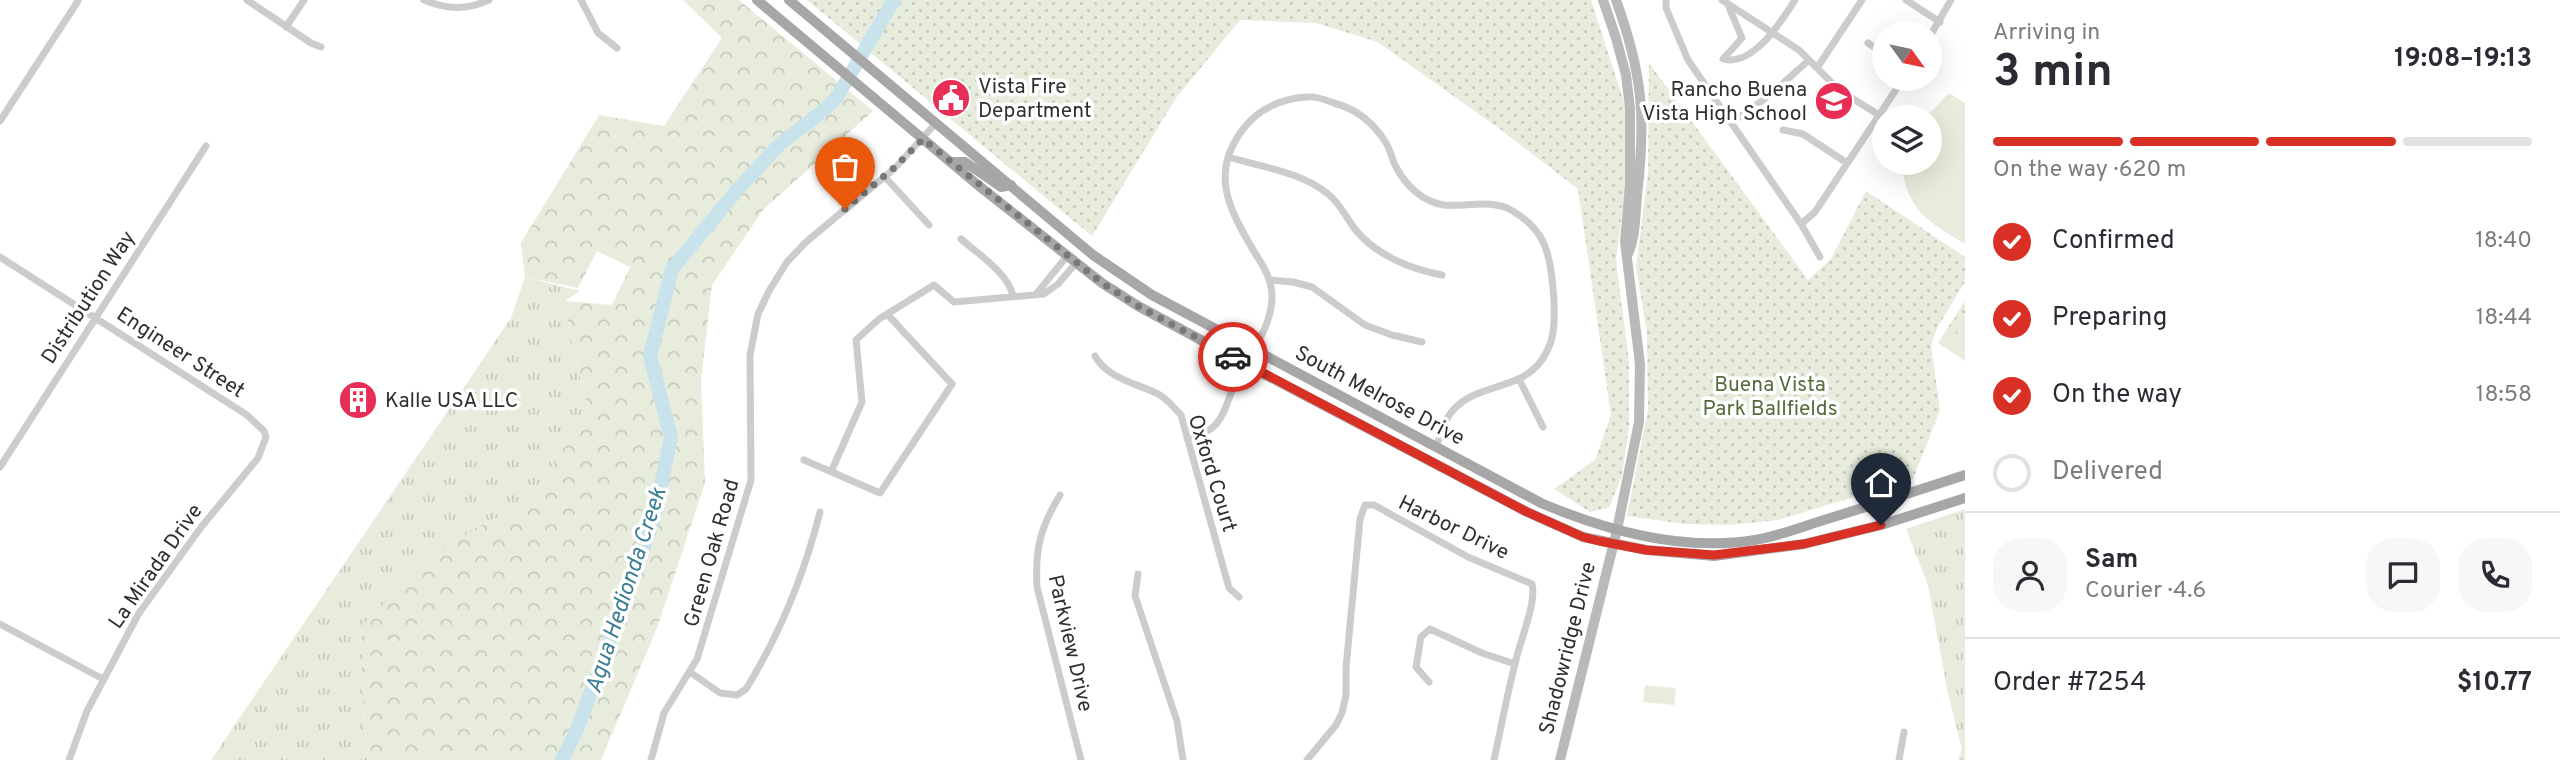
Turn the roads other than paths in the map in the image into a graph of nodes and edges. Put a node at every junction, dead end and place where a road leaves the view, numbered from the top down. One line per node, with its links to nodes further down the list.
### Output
1 (247, 0): 19 (street)
2 (304, 0): 19 (street)
3 (424, 0): 4 (street)
4 (489, 0)
5 (581, 0): 24 (street)
6 (757, 0): 33 (main road, South Melrose Drive)
7 (789, 0): 29 (main road, South Melrose Drive)
8 (1602, 0): 43 (street, Shadowridge Drive)
9 (1616, 0): 43 (street, Shadowridge Drive)
10 (1666, 0): 30 (street)
11 (1795, 0): 20 (street)
12 (1862, 0): 26 (street)
13 (1906, 0): 17 (street)
14 (1951, 0): 18 (street)
15 (78, 1): 28 (street)
16 (1726, 1): 20 (street); 20 (street)
17 (1938, 21)
18 (1940, 21)
19 (286, 27): 23 (street)
20 (1774, 34): 25 (street)
21 (1868, 43): 22 (street)
22 (1872, 46)
23 (321, 47)
24 (617, 48)
25 (1809, 60): 26 (street); 30 (street)
26 (1818, 68): 27 (street)
27 (1872, 111)
28 (0, 121)
29 (936, 123): 33 (street, Green Oak Road); 39 (main road, South Melrose Drive)
30 (1731, 123): 40 (street)
31 (1872, 126): 37 (street)
32 (1783, 130): 37 (street)
33 (923, 139): 36 (main road, South Melrose Drive); 38 (street, Green Oak Road)
34 (206, 146): 51 (street, Distribution Way)
35 (1228, 157): 47 (street); 48 (street); 56 (street)
36 (951, 162): 39 (main road); 46 (main road, South Melrose Drive)
37 (1847, 163): 40 (street)
38 (884, 176): 41 (street); 74 (street, Green Oak Road)
39 (1010, 185): 53 (main road, South Melrose Drive)
40 (1801, 224): 45 (street)
41 (929, 225)
42 (961, 239): 49 (street)
43 (1628, 254): 68 (street, Shadowridge Drive)
44 (0, 257): 51 (street, Engineer Street)
45 (1820, 257)
46 (1071, 259): 49 (street); 55 (main road, South Melrose Drive)
47 (1442, 275)
48 (1270, 280): 52 (street); 53 (street)
49 (1013, 296): 50 (street)
50 (887, 314): 63 (street); 63 (street)
51 (95, 317): 58 (street, Engineer Street); 62 (street, Distribution Way)
52 (1422, 342)
53 (1254, 349): 55 (street); 60 (main road, South Melrose Drive)
54 (1095, 356): 59 (street, Oxford Court)
55 (1246, 364): 59 (street); 69 (main road, South Melrose Drive)
56 (1519, 379): 57 (street); 60 (street)
57 (1543, 427)
58 (266, 438): 75 (street, La Mirada Drive)
59 (1187, 439): 71 (street, Oxford Court)
60 (1436, 447): 68 (main road, South Melrose Drive)
61 (804, 460): 63 (street)
62 (0, 467)
63 (831, 472)
64 (1965, 475): 68 (main road, South Melrose Drive)
65 (1060, 495): 80 (street, Parkview Drive)
66 (1965, 498): 69 (main road, South Melrose Drive)
67 (820, 512): 74 (street)
68 (1617, 530): 69 (street, Shadowridge Drive)
69 (1613, 544): 84 (street, Shadowridge Drive)
70 (1138, 574): 81 (street)
71 (1239, 597)
72 (0, 624): 75 (street)
73 (1515, 663): 76 (street); 82 (street, Harbor Drive); 83 (street, Harbor Drive)
74 (690, 672): 79 (street, Green Oak Road)
75 (103, 679): 78 (street, La Mirada Drive)
76 (1429, 682)
77 (1904, 732): 85 (street)
78 (69, 760)
79 (651, 760)
80 (1081, 760)
81 (1183, 760)
82 (1307, 760)
83 (1494, 760)
84 (1560, 760)
85 (1899, 760)

